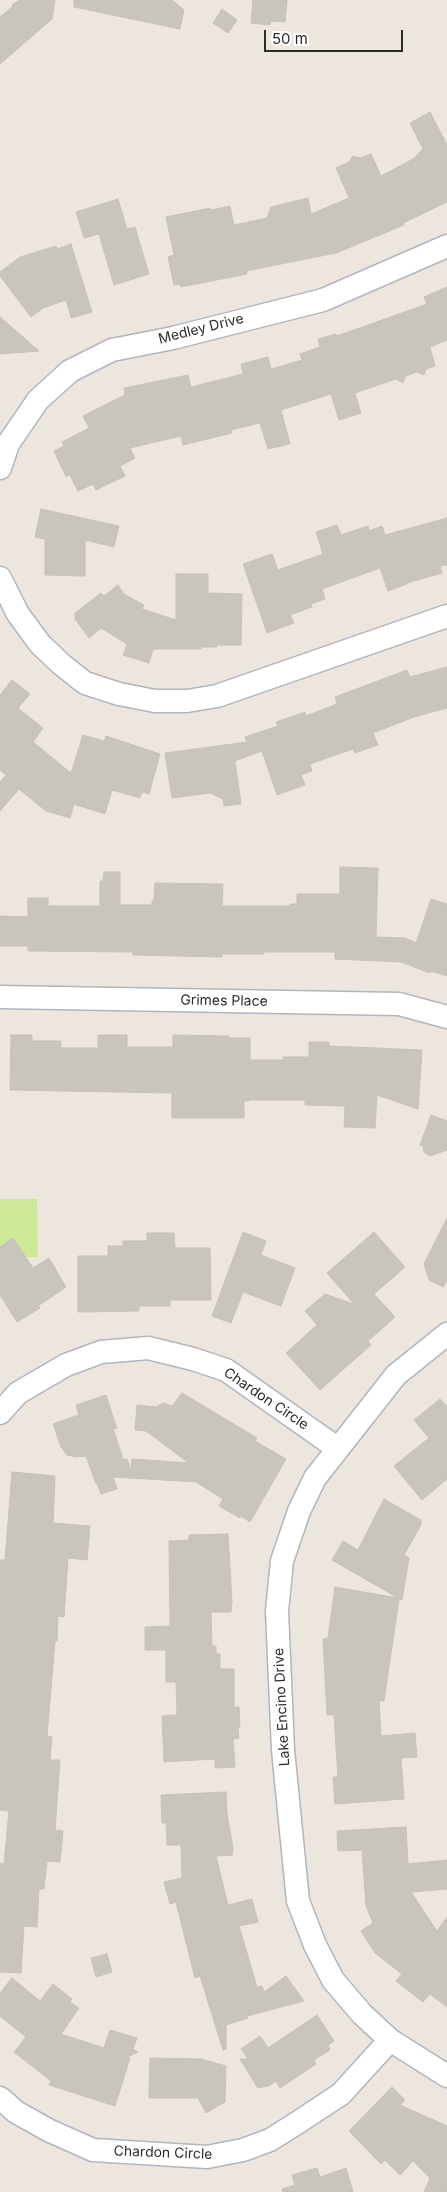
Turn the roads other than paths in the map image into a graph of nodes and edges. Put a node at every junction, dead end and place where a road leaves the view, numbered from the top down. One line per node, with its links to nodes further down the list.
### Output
1 (447, 246): 2 (street, Medley Drive)
2 (4, 443): 3 (street, Medley Drive)
3 (0, 468)
4 (0, 578): 5 (street)
5 (447, 616)
6 (0, 997): 7 (street, Grimes Place)
7 (447, 1018)
8 (447, 1334): 10 (street, Lake Encino Drive)
9 (0, 1413): 10 (street, Chardon Circle)
10 (337, 1448): 11 (street, Lake Encino Drive)
11 (390, 2040): 12 (street, Lake Encino Drive); 13 (street, Chardon Circle)
12 (447, 2076)
13 (0, 2098)

